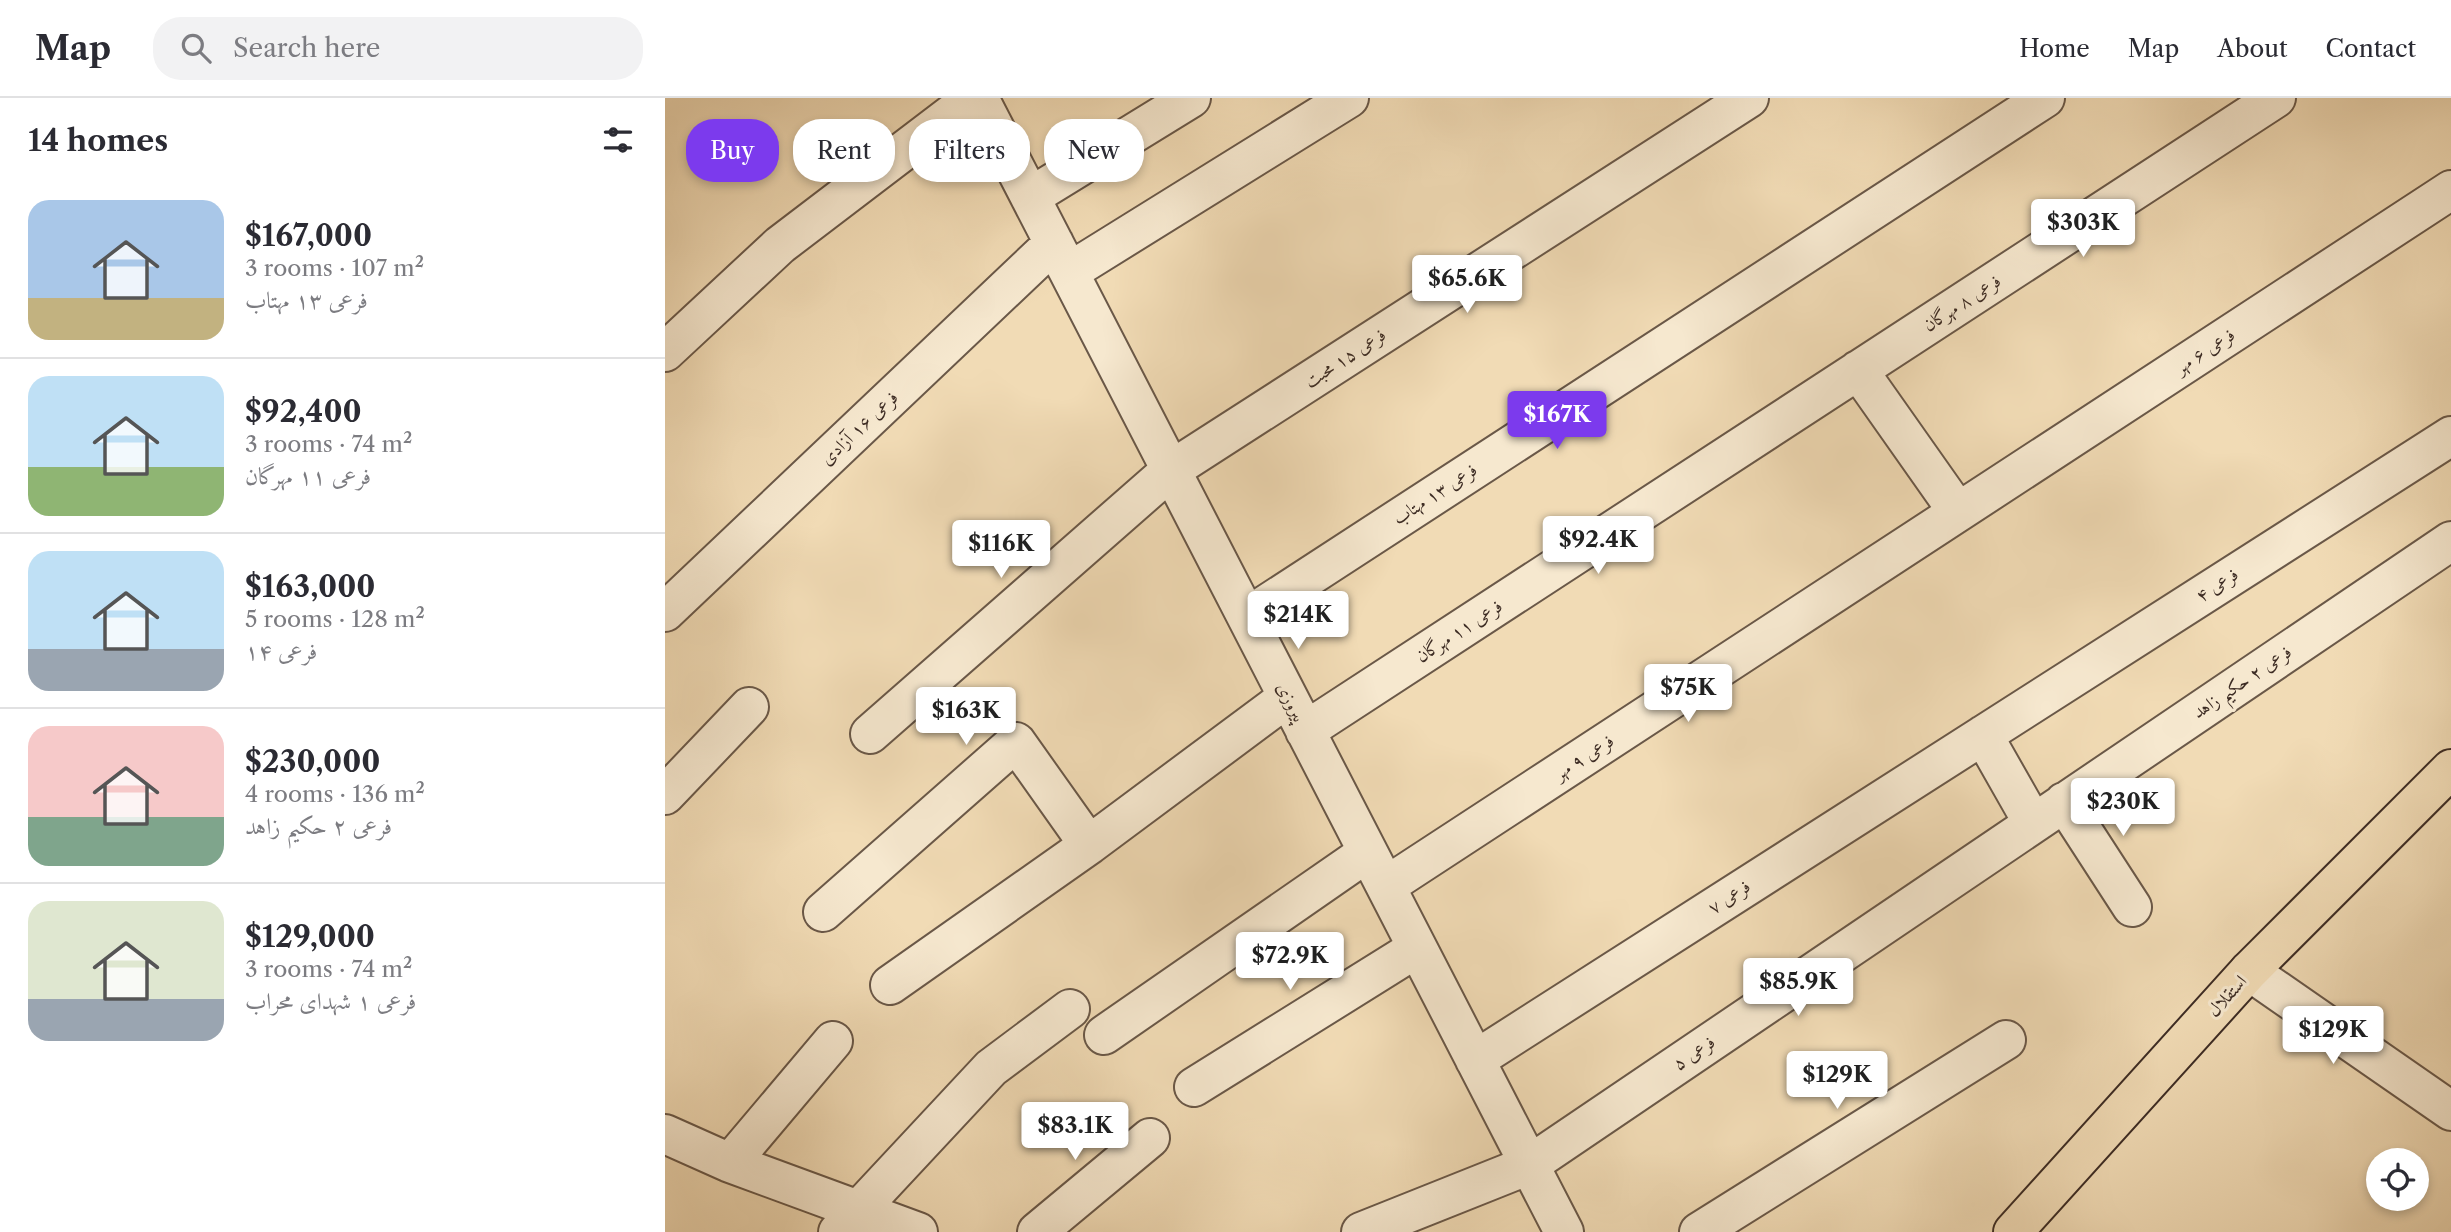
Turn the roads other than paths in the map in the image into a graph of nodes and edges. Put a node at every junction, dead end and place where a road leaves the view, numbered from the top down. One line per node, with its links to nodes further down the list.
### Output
1 (973, 98): 11 (street)
2 (979, 98): 9 (street, پیروزی)
3 (1191, 98): 9 (street)
4 (1349, 98): 10 (street, فرعی ۱۶ آزادی)
5 (2045, 98): 18 (street, فرعی ۱۳ مهتاب)
6 (2276, 98): 12 (street, فرعی ۸ مهرگان)
7 (1735, 102): 14 (street, فرعی ۱۵ محبت)
8 (2451, 191): 15 (street, فرعی ۶ مهر)
9 (1030, 197): 10 (street, پیروزی)
10 (1061, 258): 14 (street, پیروزی); 17 (street, فرعی ۱۶ آزادی)
11 (665, 352)
12 (1858, 370): 15 (street); 21 (street, فرعی ۱۱ مهرگان)
13 (2451, 436): 23 (street, فرعی ۴)
14 (1171, 470): 18 (street, پیروزی); 22 (street, فرعی ۱۵ محبت)
15 (1958, 512): 29 (street, فرعی ۹ مهر)
16 (2451, 541): 26 (street, فرعی ۲ حکیم زاهد)
17 (665, 612)
18 (1247, 617): 19 (street, پیروزی)
19 (1288, 698): 21 (street, پیروزی); 27 (street)
20 (749, 707): 25 (street)
21 (1305, 731): 28 (street, پیروزی)
22 (870, 734)
23 (1983, 735): 26 (street); 39 (street, فرعی ۷)
24 (2451, 769): 33 (main road, استقلال)
25 (665, 795)
26 (2048, 813): 30 (street); 45 (street, فرعی ۵)
27 (1089, 845): 31 (street); 34 (street)
28 (1368, 852): 29 (street, پیروزی); 36 (street)
29 (1386, 886): 32 (street, پیروزی)
30 (2132, 907)
31 (823, 912)
32 (1417, 948): 39 (street, پیروزی); 40 (street)
33 (2249, 971): 41 (street); 52 (main road, استقلال)
34 (890, 985)
35 (1070, 1009): 46 (street)
36 (1104, 1035)
37 (2007, 1040): 51 (street)
38 (833, 1041): 44 (street)
39 (1475, 1060): 45 (street, پیروزی)
40 (1194, 1087)
41 (2451, 1111)
42 (665, 1134): 44 (street)
43 (1150, 1138): 48 (street)
44 (730, 1163): 46 (street)
45 (1529, 1165): 49 (street, فرعی ۵); 50 (street, پیروزی)
46 (848, 1221): 47 (street)
47 (918, 1232)
48 (1037, 1232)
49 (1361, 1232)
50 (1564, 1232)
51 (1699, 1232)
52 (2013, 1232)

